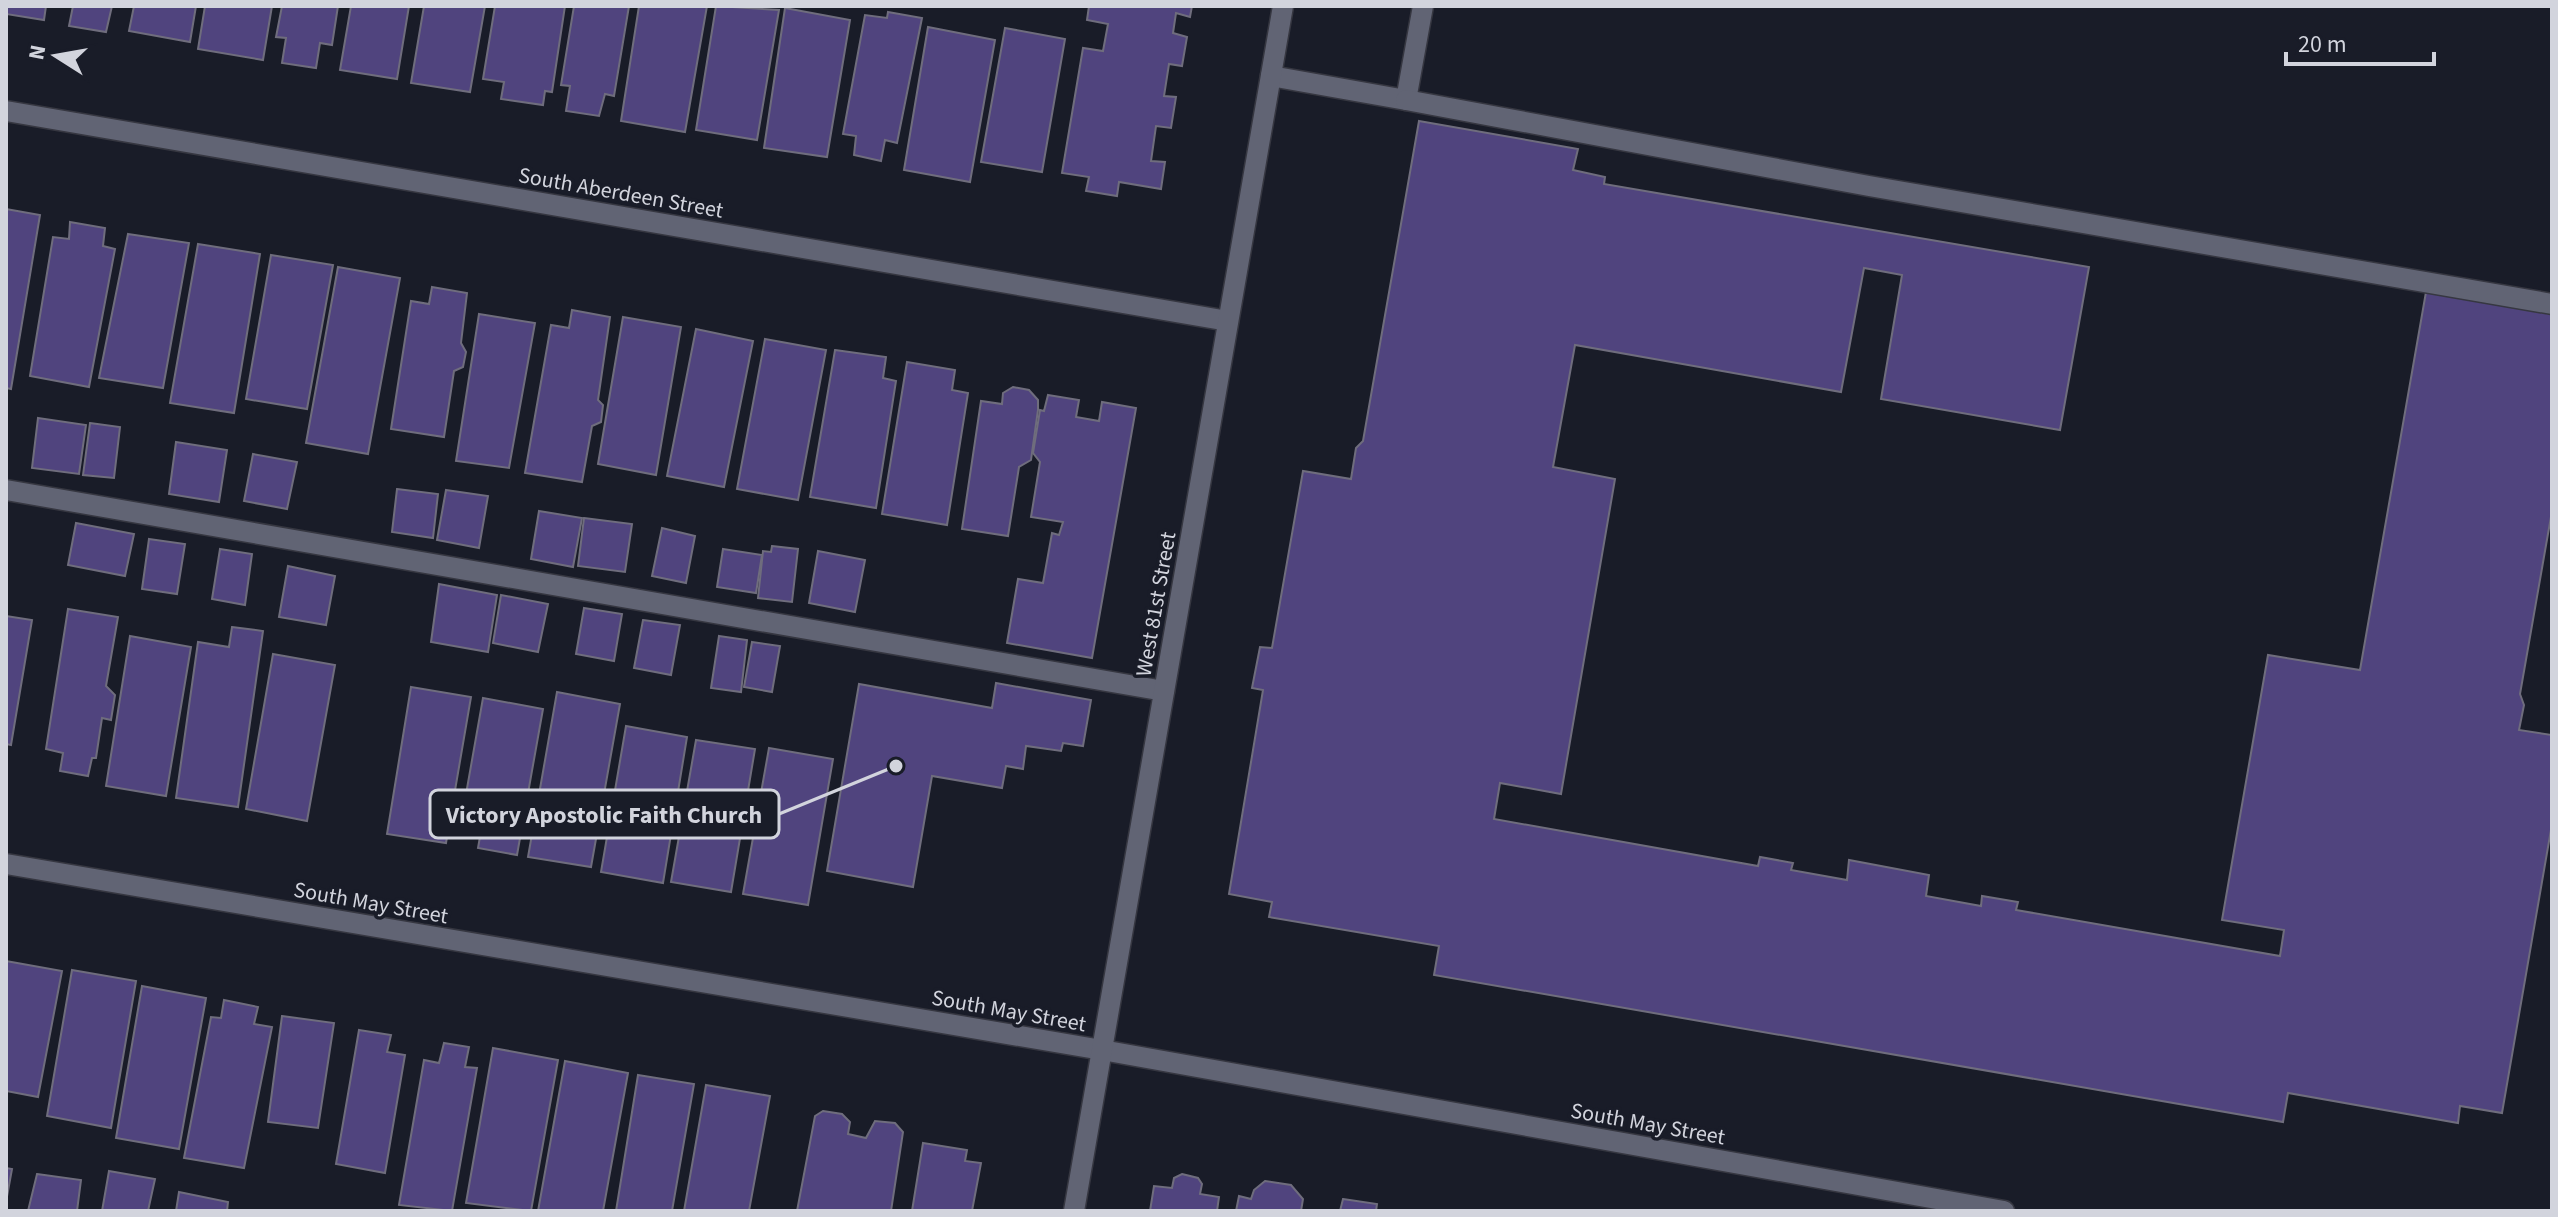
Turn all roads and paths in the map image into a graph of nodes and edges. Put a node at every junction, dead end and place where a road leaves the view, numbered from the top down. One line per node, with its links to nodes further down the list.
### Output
1 (1283, 6): 3 (street, West 81st Street)
2 (1423, 6): 4 (street)
3 (1271, 76): 4 (street); 7 (street, West 81st Street)
4 (1406, 100): 6 (street)
5 (6, 111): 7 (street, South Aberdeen Street)
6 (2552, 304)
7 (1228, 321): 9 (street, West 81st Street)
8 (6, 490): 9 (street)
9 (1164, 691): 11 (street, West 81st Street)
10 (6, 864): 11 (street, South May Street)
11 (1102, 1050): 12 (street, West 81st Street); 13 (street, South May Street)
12 (1074, 1211)
13 (2004, 1211)

